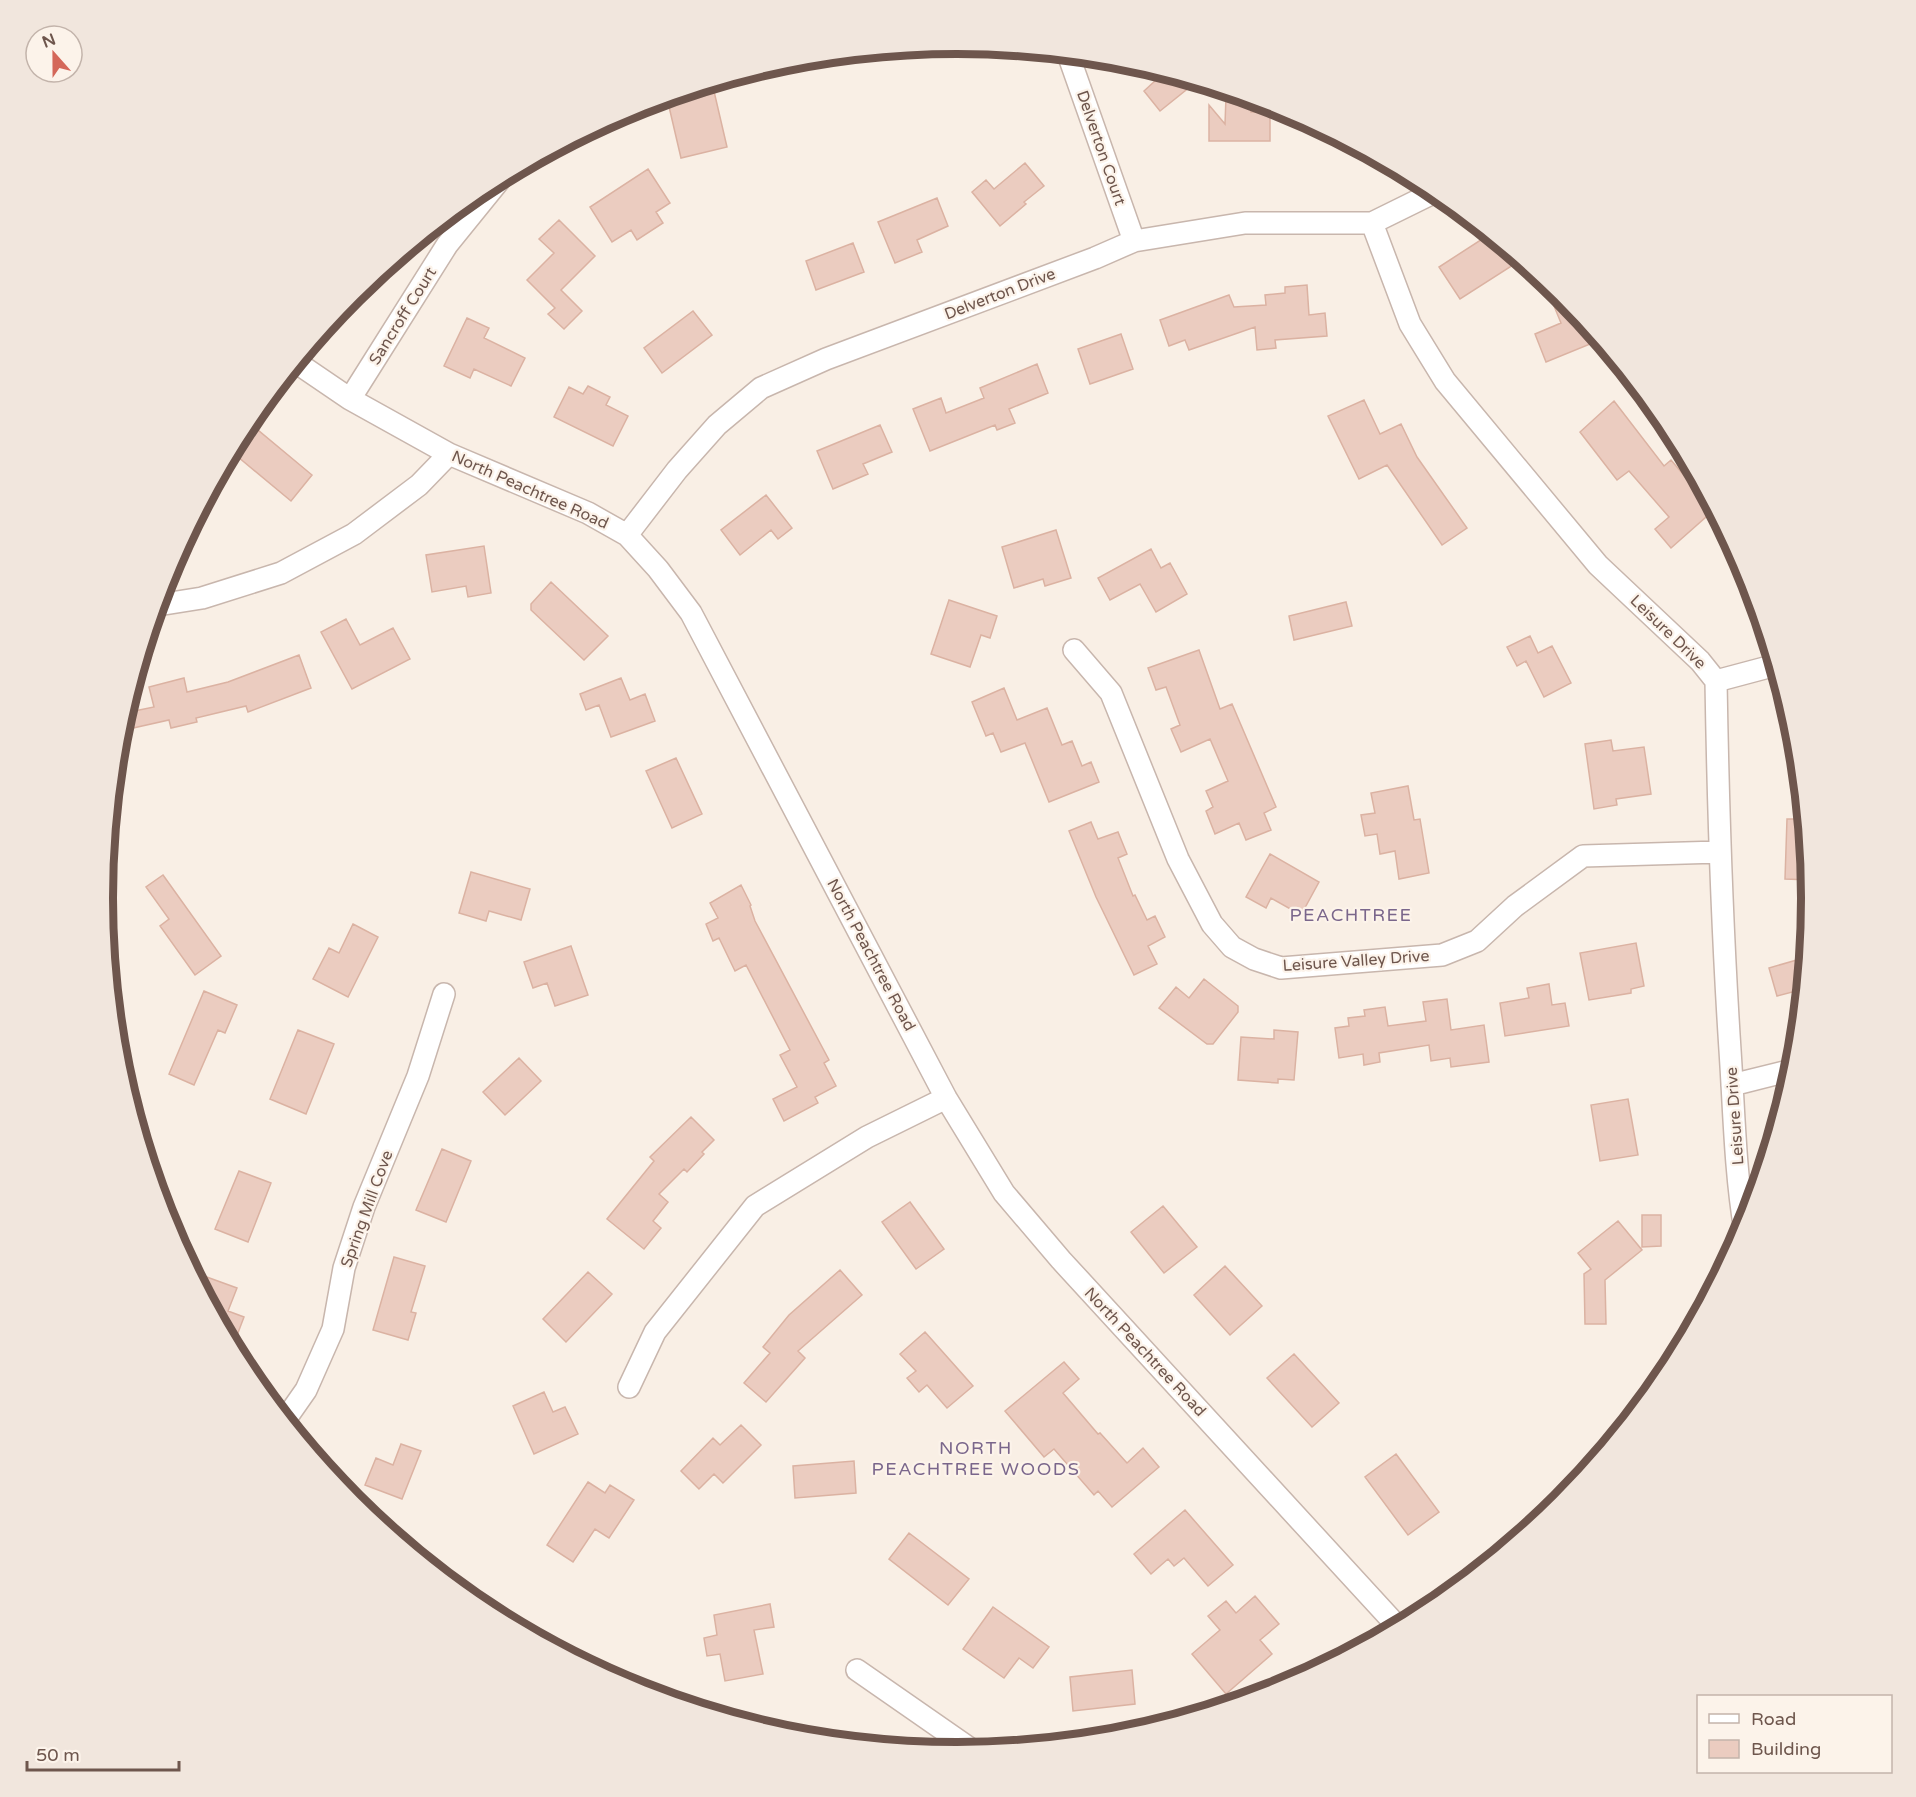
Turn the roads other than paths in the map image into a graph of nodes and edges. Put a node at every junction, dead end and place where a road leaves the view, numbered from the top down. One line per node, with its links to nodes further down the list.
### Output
1 (1071, 61): 5 (street, Delverton Court)
2 (1427, 196): 4 (street, Delverton Drive)
3 (483, 200): 7 (street, Sancroff Court)
4 (1372, 223): 5 (street, Delverton Drive); 13 (street, Leisure Drive)
5 (1134, 241): 9 (street, Delverton Drive)
6 (303, 367): 7 (street, North Peachtree Road)
7 (350, 399): 8 (street, North Peachtree Road)
8 (449, 454): 9 (street, North Peachtree Road); 10 (street)
9 (627, 535): 18 (street, North Peachtree Road)
10 (167, 604)
11 (1074, 650): 14 (street, Leisure Valley Drive)
12 (1770, 667): 13 (street)
13 (1716, 681): 14 (street, Leisure Drive)
14 (1719, 852): 17 (street, Leisure Drive)
15 (444, 994): 21 (street, Spring Mill Cove)
16 (1784, 1072): 17 (street)
17 (1732, 1085): 19 (street, Leisure Drive)
18 (946, 1098): 20 (street); 22 (street, North Peachtree Road)
19 (1742, 1211)
20 (629, 1387)
21 (289, 1414)
22 (1393, 1622)
23 (857, 1670): 24 (street)
24 (962, 1743)

